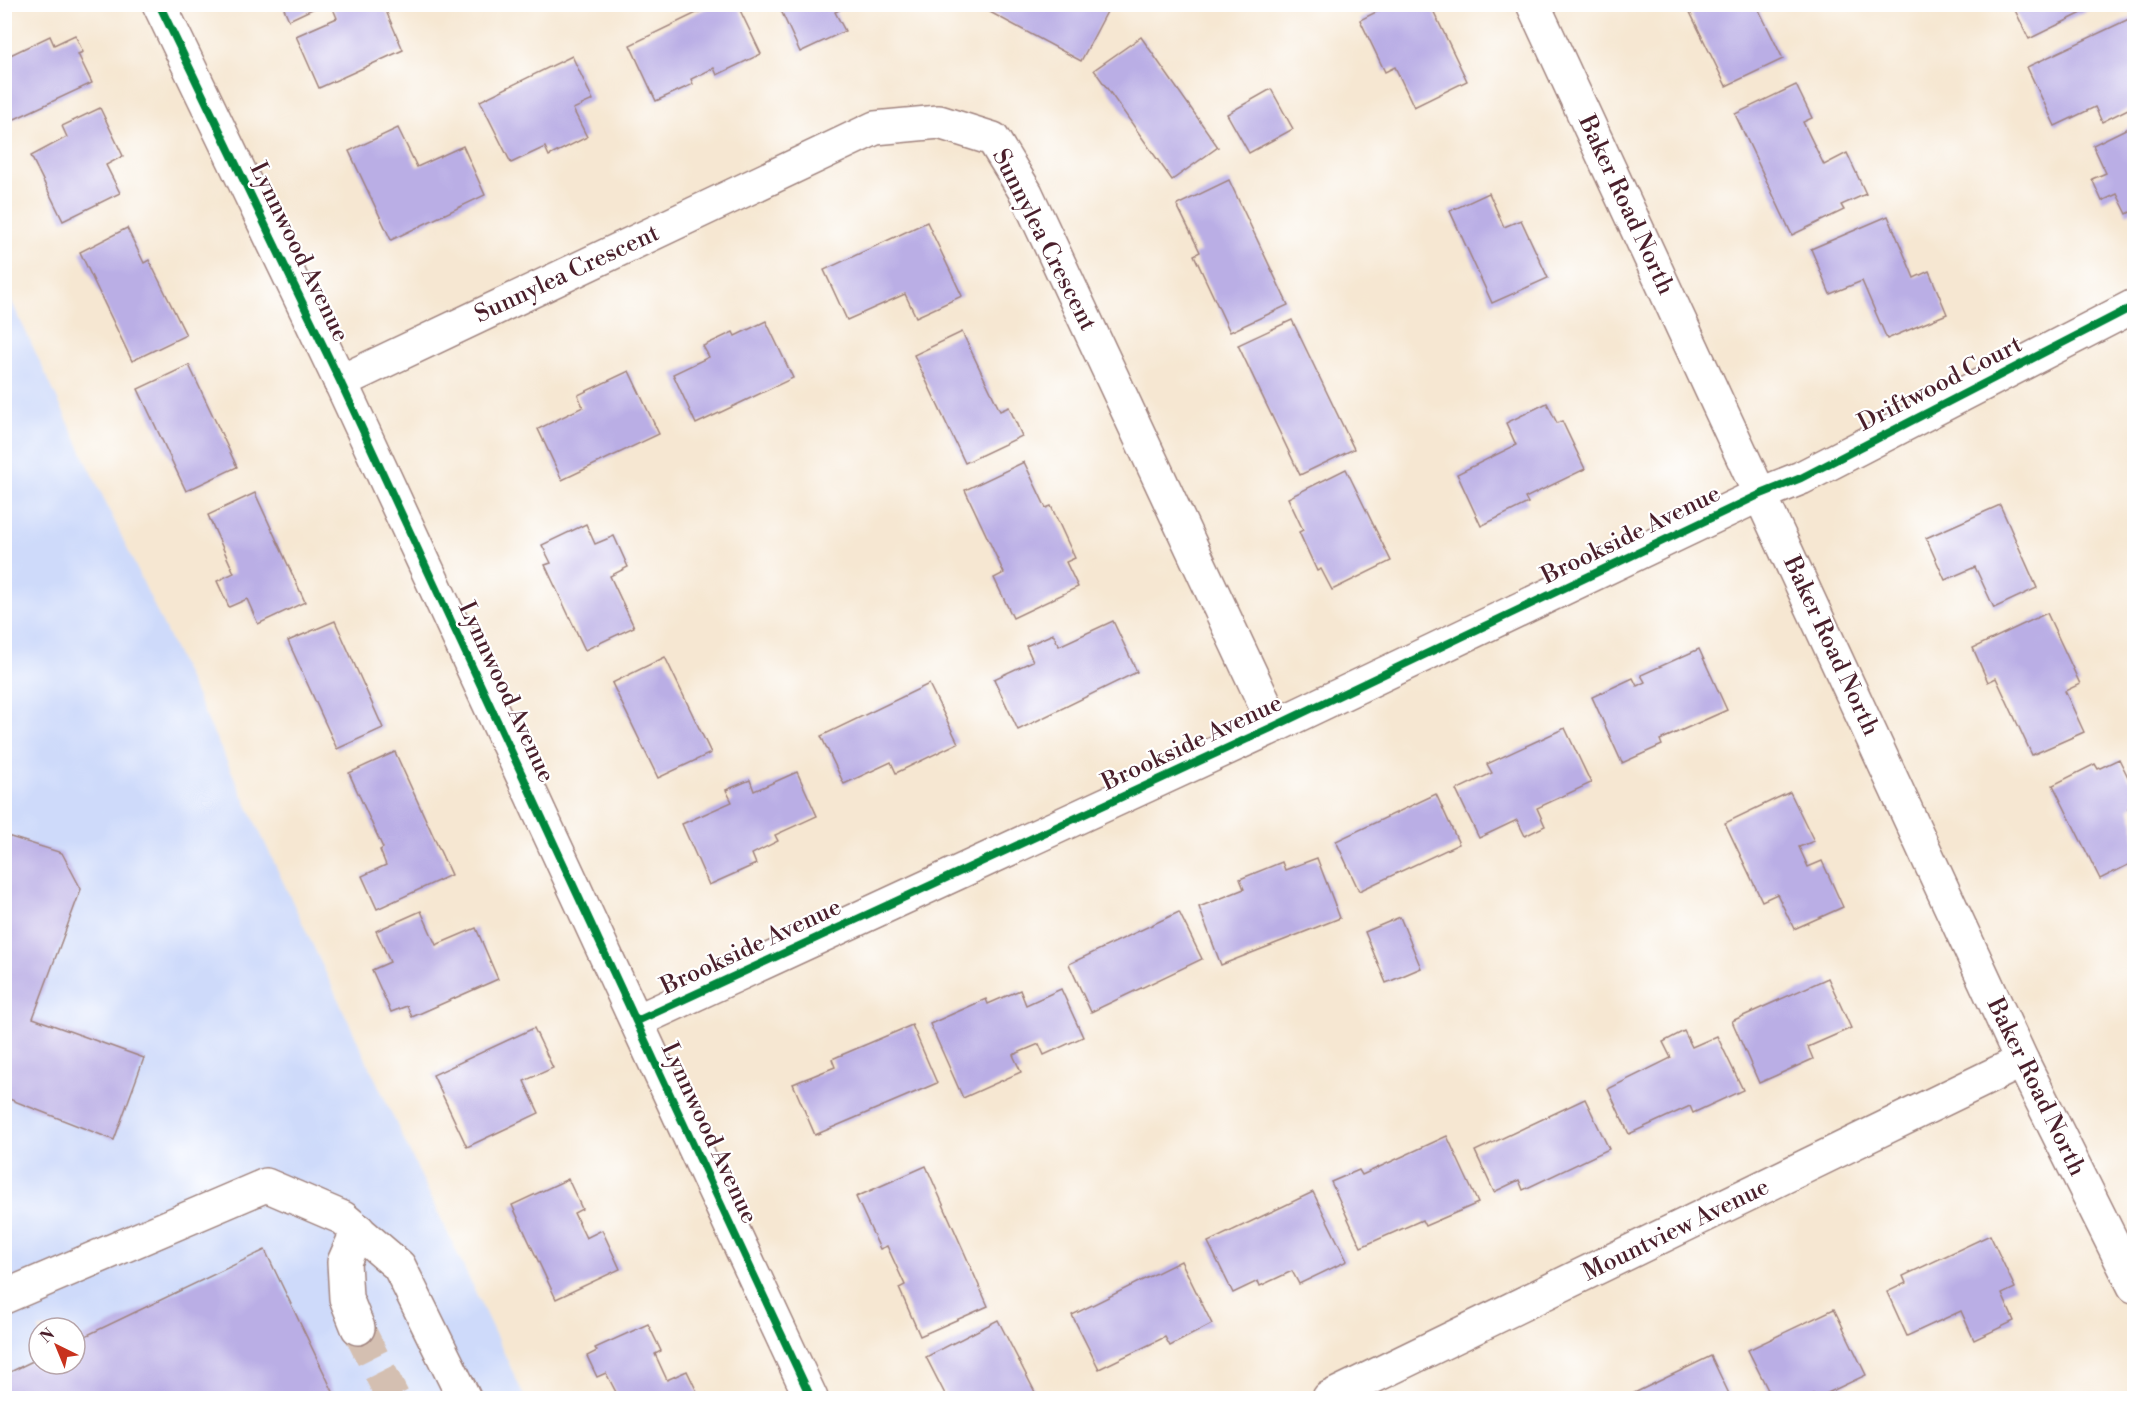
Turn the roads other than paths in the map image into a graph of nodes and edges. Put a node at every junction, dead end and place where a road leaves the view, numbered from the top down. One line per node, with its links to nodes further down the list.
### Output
1 (159, 4): 4 (street, Lynnwood Avenue)
2 (1533, 4): 5 (street, Baker Road North)
3 (2134, 306): 5 (street, Driftwood Court)
4 (340, 382): 6 (street, Sunnylea Crescent); 7 (street, Lynnwood Avenue)
5 (1761, 494): 6 (street, Brookside Avenue); 8 (street, Baker Road North)
6 (1275, 726): 7 (street, Brookside Avenue)
7 (637, 1021): 14 (street, Lynnwood Avenue)
8 (2022, 1061): 10 (street, Baker Road North); 15 (street, Mountview Avenue)
9 (358, 1230): 11 (street); 12 (street); 13 (street)
10 (2134, 1286)
11 (4, 1297)
12 (358, 1328)
13 (464, 1398)
14 (811, 1398)
15 (1329, 1398)

